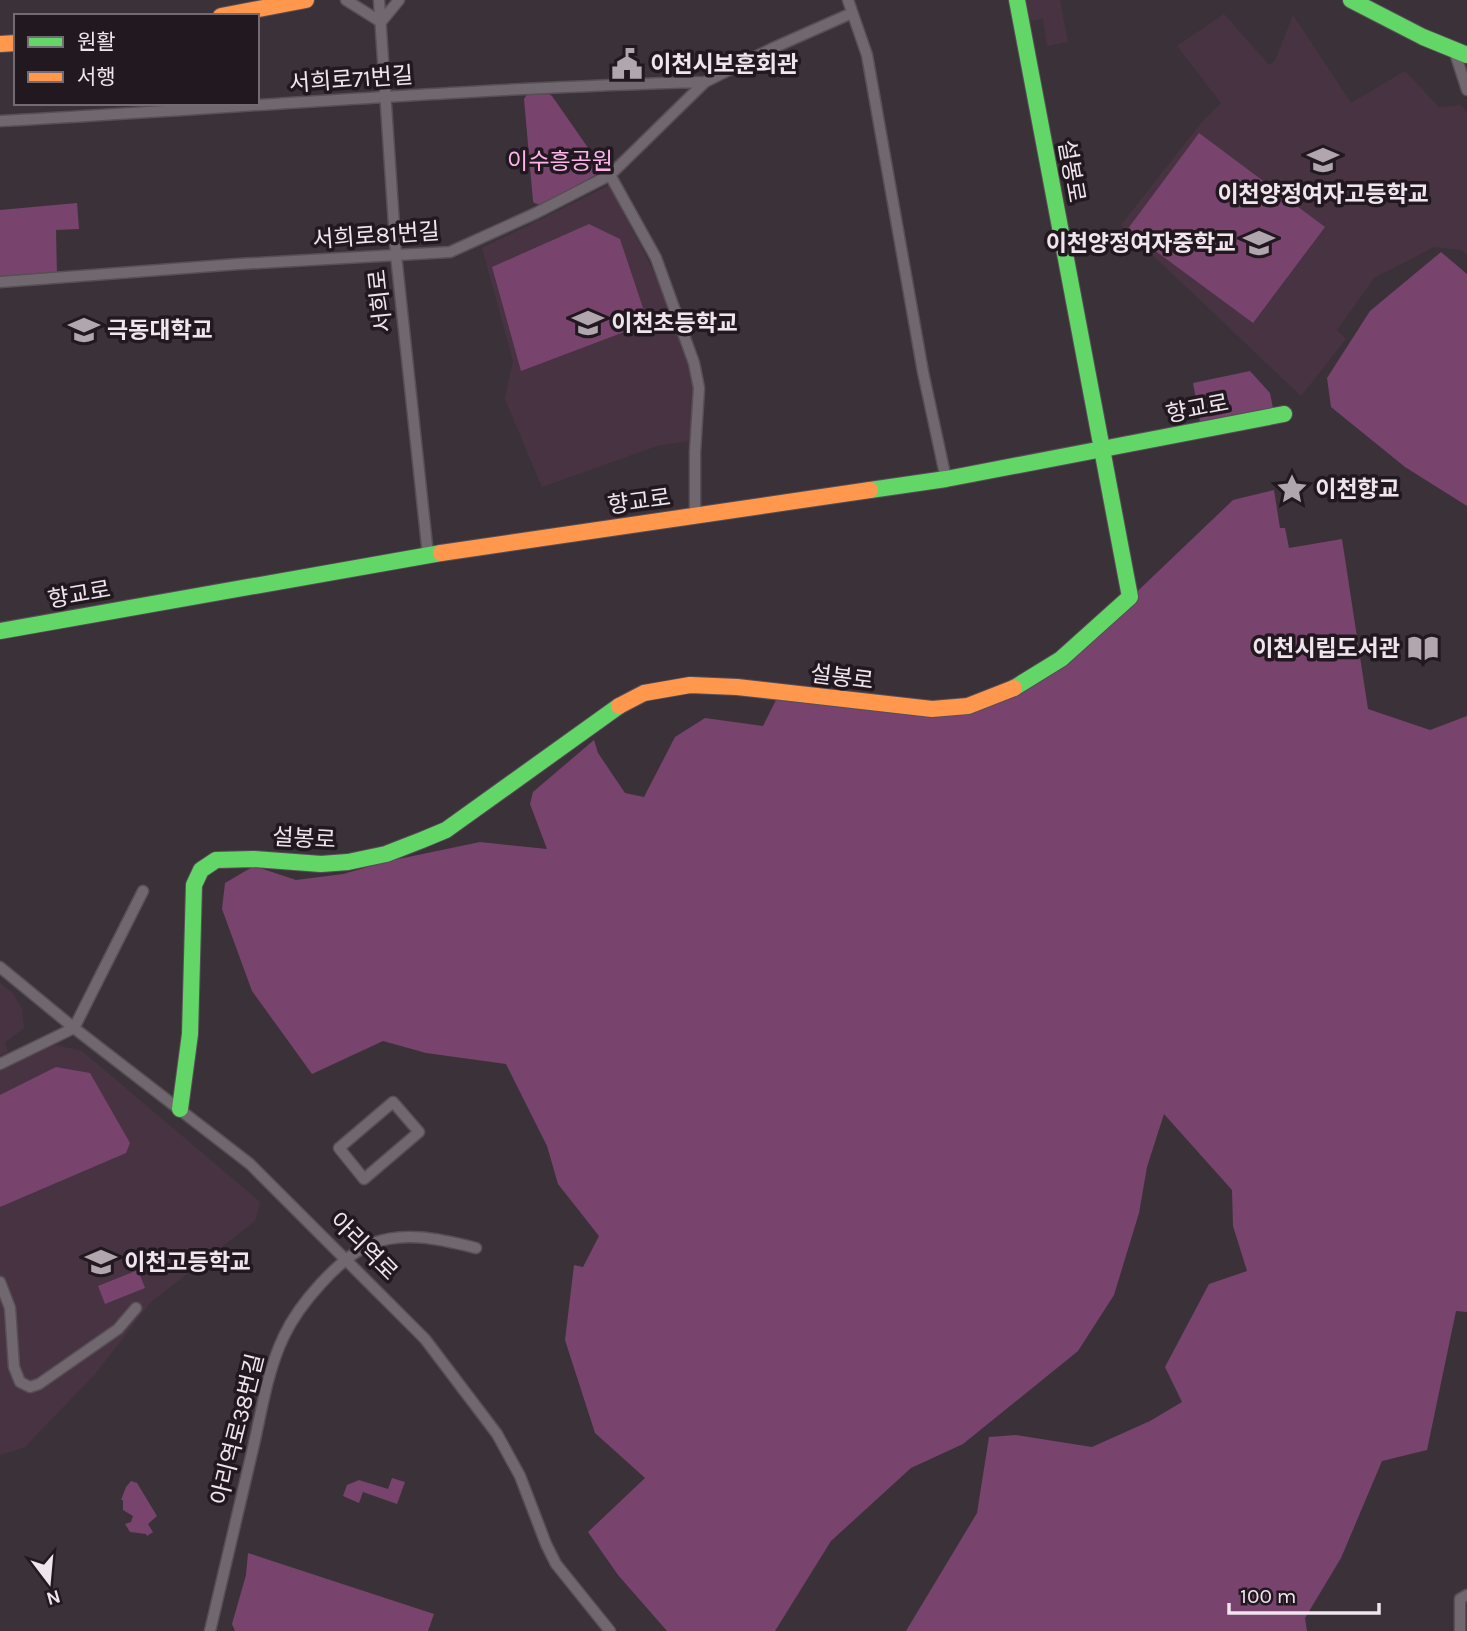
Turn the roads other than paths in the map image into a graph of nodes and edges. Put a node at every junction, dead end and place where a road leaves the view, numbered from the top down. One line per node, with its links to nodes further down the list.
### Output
1 (306, 0): 9 (street)
2 (346, 0): 10 (street)
3 (379, 0): 10 (street, 서희로)
4 (399, 0): 10 (street)
5 (848, 0): 8 (street)
6 (1017, 0): 20 (street, 설봉로)
7 (1351, 0): 11 (street)
8 (852, 13): 12 (street, 서희로81번길); 21 (street)
9 (232, 14)
10 (381, 22): 14 (street, 서희로)
11 (1461, 53): 13 (street)
12 (705, 82): 14 (street, 서희로71번길); 16 (street, 서희로81번길)
13 (1467, 90)
14 (385, 98): 15 (street, 서희로71번길); 17 (street, 서희로)
15 (0, 121)
16 (610, 175): 17 (street, 서희로81번길); 22 (street)
17 (396, 255): 18 (street, 서희로81번길); 23 (street, 서희로)
18 (0, 282)
19 (1284, 414): 20 (street, 향교로)
20 (1101, 450): 21 (street, 향교로); 29 (street, 설봉로)
21 (946, 479): 22 (street, 향교로)
22 (695, 516): 23 (street, 향교로)
23 (428, 555): 24 (street, 향교로)
24 (0, 631)
25 (143, 891): 27 (street)
26 (0, 967): 27 (street, 아리역로)
27 (74, 1028): 28 (street); 29 (street, 아리역로)
28 (0, 1064)
29 (180, 1109): 32 (street, 아리역로)
30 (419, 1132): 30 (street)
31 (476, 1248): 32 (street, 아리역로38번길)
32 (347, 1259): 36 (street, 아리역로38번길); 37 (street, 아리역로)
33 (0, 1282): 34 (street)
34 (136, 1308)
35 (1467, 1595): 38 (street)
36 (210, 1631)
37 (610, 1631)
38 (1460, 1631)

